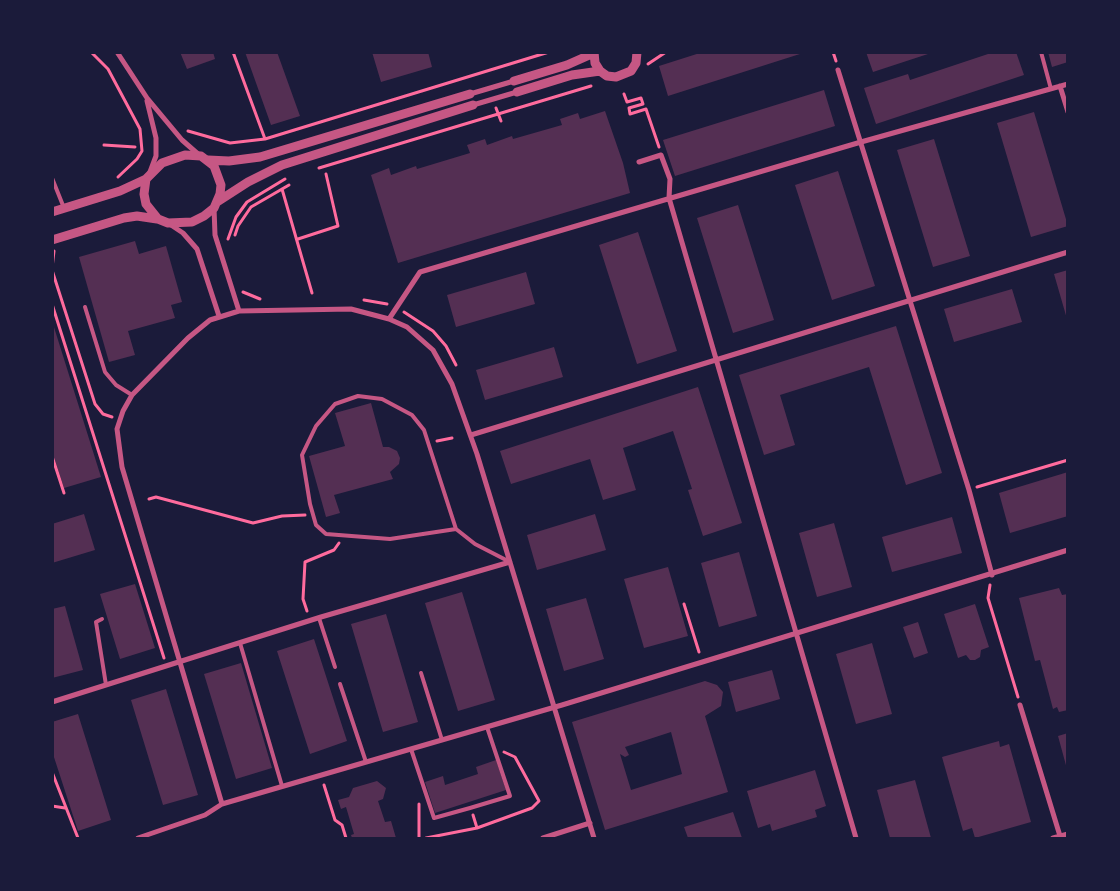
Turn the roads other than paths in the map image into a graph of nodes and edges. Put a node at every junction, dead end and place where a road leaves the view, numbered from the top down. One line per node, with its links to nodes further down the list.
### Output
1 (117, 52): 13 (street)
2 (1041, 52): 10 (lane)
3 (594, 53): 6 (street); 7 (street)
4 (639, 54): 6 (street)
5 (838, 70): 16 (street)
6 (600, 71): 11 (street)
7 (514, 81): 12 (street)
8 (1068, 84): 9 (street)
9 (1060, 86): 10 (street); 15 (street)
10 (1051, 89): 16 (street)
11 (517, 92): 14 (street)
12 (470, 94): 17 (street)
13 (147, 98): 17 (street); 19 (street)
14 (473, 105): 22 (street)
15 (1068, 112)
16 (861, 142): 21 (street); 29 (street)
17 (204, 158): 19 (street); 22 (street)
18 (639, 162): 21 (street)
19 (148, 176): 23 (street); 25 (street)
20 (52, 178): 23 (lane)
21 (670, 198): 33 (street); 34 (street)
22 (216, 205): 26 (street); 31 (street)
23 (65, 209): 24 (street)
24 (52, 212)
25 (158, 219): 26 (street); 27 (street)
26 (168, 223): 32 (street)
27 (52, 240)
28 (1068, 252): 29 (street)
29 (908, 299): 34 (street); 40 (street)
30 (85, 307): 35 (lane)
31 (239, 311): 32 (street); 33 (street)
32 (219, 316): 35 (street)
33 (389, 318): 36 (street)
34 (715, 358): 36 (street); 43 (street)
35 (132, 395): 45 (street)
36 (471, 434): 39 (street)
37 (456, 529): 37 (lane); 39 (lane)
38 (1068, 550): 40 (street)
39 (510, 562): 41 (street); 52 (street)
40 (992, 575): 43 (street)
41 (319, 618): 44 (street); 46 (lane)
42 (102, 619): 49 (lane)
43 (797, 634): 52 (street); 65 (street)
44 (240, 643): 45 (street); 57 (lane)
45 (178, 662): 49 (street); 58 (street)
46 (335, 667)
47 (421, 673): 54 (lane)
48 (340, 684): 56 (lane)
49 (106, 685): 50 (street)
50 (52, 702)
51 (1020, 704): 61 (street)
52 (555, 707): 53 (street); 59 (street)
53 (487, 727): 54 (street); 55 (lane)
54 (442, 740): 55 (street)
55 (411, 749): 56 (street)
56 (366, 762): 57 (street)
57 (282, 786): 58 (street)
58 (222, 804): 62 (street)
59 (590, 823): 63 (street); 64 (street)
60 (1068, 834): 61 (street)
61 (1060, 836): 66 (street)
62 (138, 838)
63 (543, 838)
64 (594, 838)
65 (856, 838)
66 (1053, 838)

